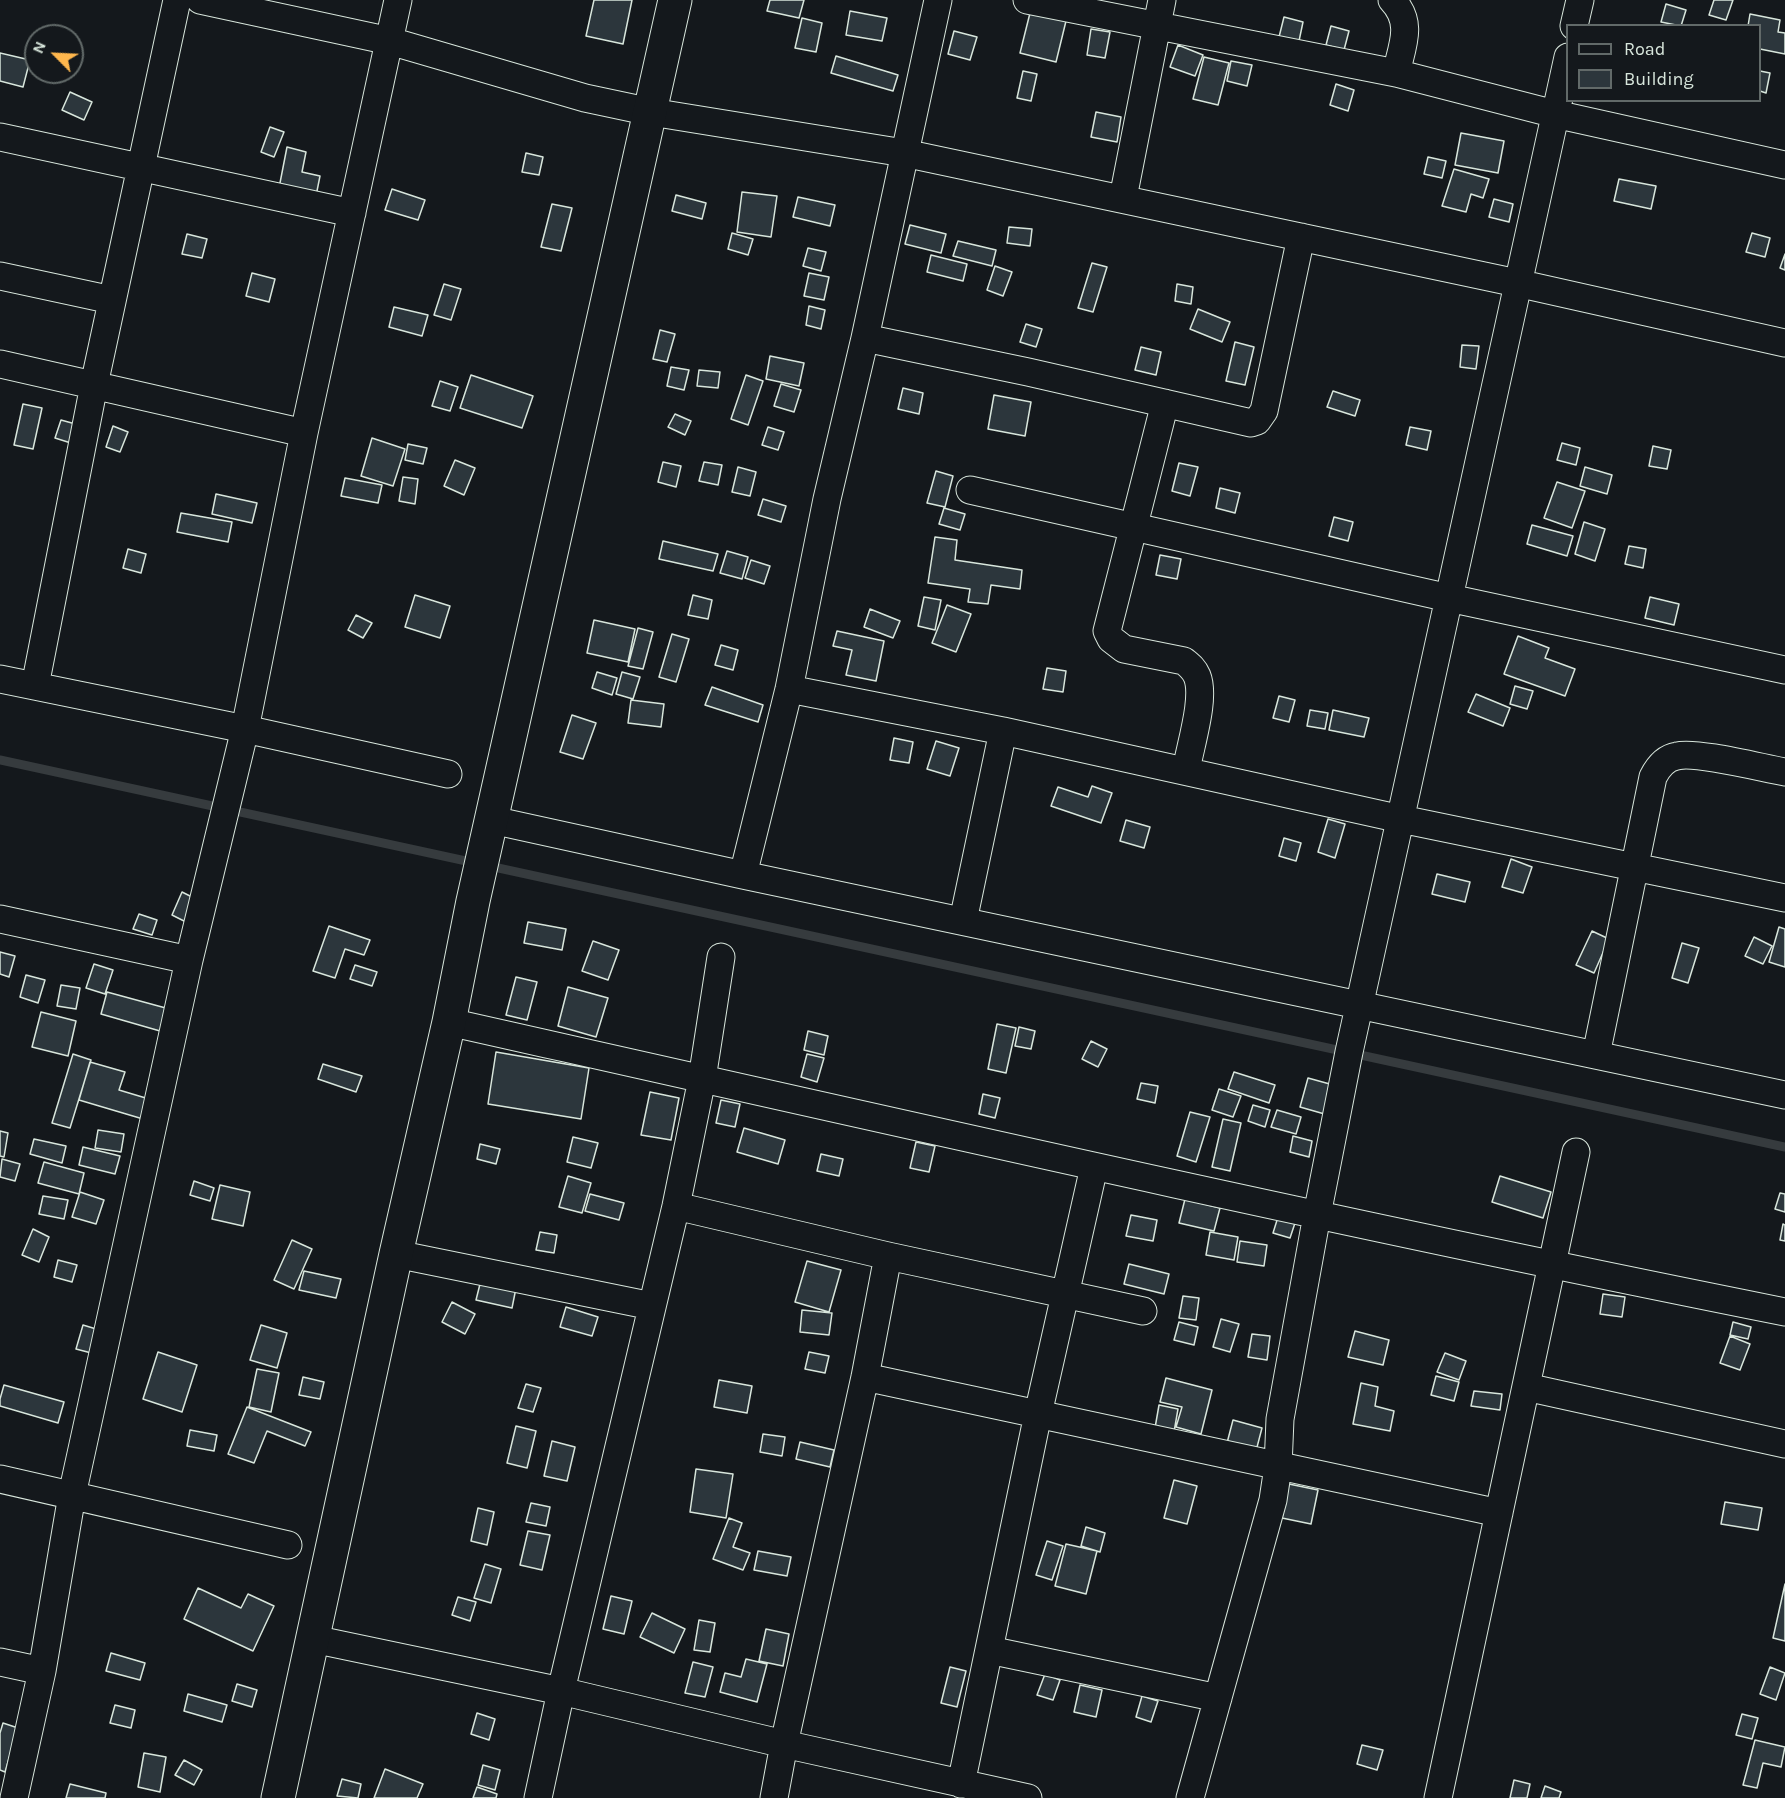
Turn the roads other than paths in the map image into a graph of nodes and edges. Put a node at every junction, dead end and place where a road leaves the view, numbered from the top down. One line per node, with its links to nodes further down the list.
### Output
1 (177, 0): 19 (street)
2 (200, 0): 11 (street)
3 (398, 0): 11 (street)
4 (675, 0): 14 (main road)
5 (938, 0): 17 (street)
6 (1027, 0): 9 (street)
7 (1392, 0): 13 (street)
8 (1580, 0): 10 (street)
9 (1159, 13): 13 (street); 20 (street)
10 (1574, 24)
11 (390, 41): 14 (street); 21 (street)
12 (1566, 66): 15 (street)
13 (1396, 73): 15 (street)
14 (651, 112): 17 (street); 45 (main road)
15 (1555, 114): 18 (street); 24 (street)
16 (0, 137): 19 (street)
17 (904, 153): 20 (street); 26 (street)
18 (1785, 165)
19 (141, 168): 21 (street); 25 (street)
20 (1123, 198): 22 (street)
21 (352, 213): 31 (street)
22 (1301, 237): 24 (street); 30 (street)
23 (0, 276): 25 (street)
24 (1517, 283): 27 (street); 34 (street)
25 (112, 300): 29 (street)
26 (865, 338): 30 (street); 38 (street)
27 (1785, 343)
28 (0, 364): 29 (street)
29 (94, 386): 31 (street); 37 (street)
30 (1165, 403): 33 (street)
31 (304, 433): 39 (street)
32 (970, 490): 33 (street)
33 (1133, 526): 34 (street); 41 (street)
34 (1449, 598): 35 (street); 44 (street)
35 (1785, 670)
36 (0, 679): 37 (street)
37 (35, 686): 39 (street)
38 (789, 688): 40 (street); 47 (street)
39 (244, 729): 43 (street); 52 (street)
40 (1003, 731): 41 (street); 50 (street)
41 (1186, 771): 44 (street)
42 (1785, 772): 46 (street)
43 (448, 774)
44 (1401, 819): 46 (street); 53 (street)
45 (489, 834): 47 (street); 54 (main road)
46 (1634, 867): 48 (street); 55 (street)
47 (743, 875): 50 (street)
48 (1785, 898)
49 (0, 919): 52 (street)
50 (963, 921): 53 (street)
51 (721, 957): 56 (street)
52 (189, 960): 75 (street)
53 (1360, 1004): 55 (street); 61 (street)
54 (449, 1022): 56 (street); 62 (main road)
55 (1596, 1055): 57 (street)
56 (702, 1079): 59 (street); 60 (street)
57 (1785, 1095)
58 (1576, 1152): 64 (street)
59 (1094, 1167): 61 (street); 65 (street)
60 (676, 1206): 63 (street); 66 (street)
61 (1317, 1215): 64 (street); 73 (street)
62 (396, 1254): 66 (street); 78 (main road)
63 (888, 1256): 65 (street); 69 (street)
64 (1553, 1266): 68 (street); 70 (street)
65 (1065, 1293): 67 (street); 71 (street)
66 (652, 1306): 82 (street)
67 (1143, 1311)
68 (1785, 1312)
69 (865, 1377): 71 (street); 84 (street)
70 (1526, 1387): 72 (street); 76 (street)
71 (1038, 1414): 73 (street); 79 (street)
72 (1785, 1444)
73 (1278, 1467): 76 (street); 83 (street)
74 (0, 1479): 75 (street)
75 (72, 1496): 77 (street); 81 (street)
76 (1498, 1513): 92 (street)
77 (288, 1545)
78 (313, 1639): 82 (street); 87 (main road)
79 (989, 1650): 83 (street); 85 (street)
80 (0, 1662): 81 (street)
81 (42, 1671): 86 (street)
82 (561, 1691): 84 (street); 88 (street)
83 (1218, 1698): 91 (street)
84 (783, 1744): 85 (street); 89 (street)
85 (961, 1784): 90 (street)
86 (14, 1798)
87 (278, 1798)
88 (538, 1798)
89 (774, 1798)
90 (1028, 1798)
91 (1190, 1798)
92 (1438, 1798)

